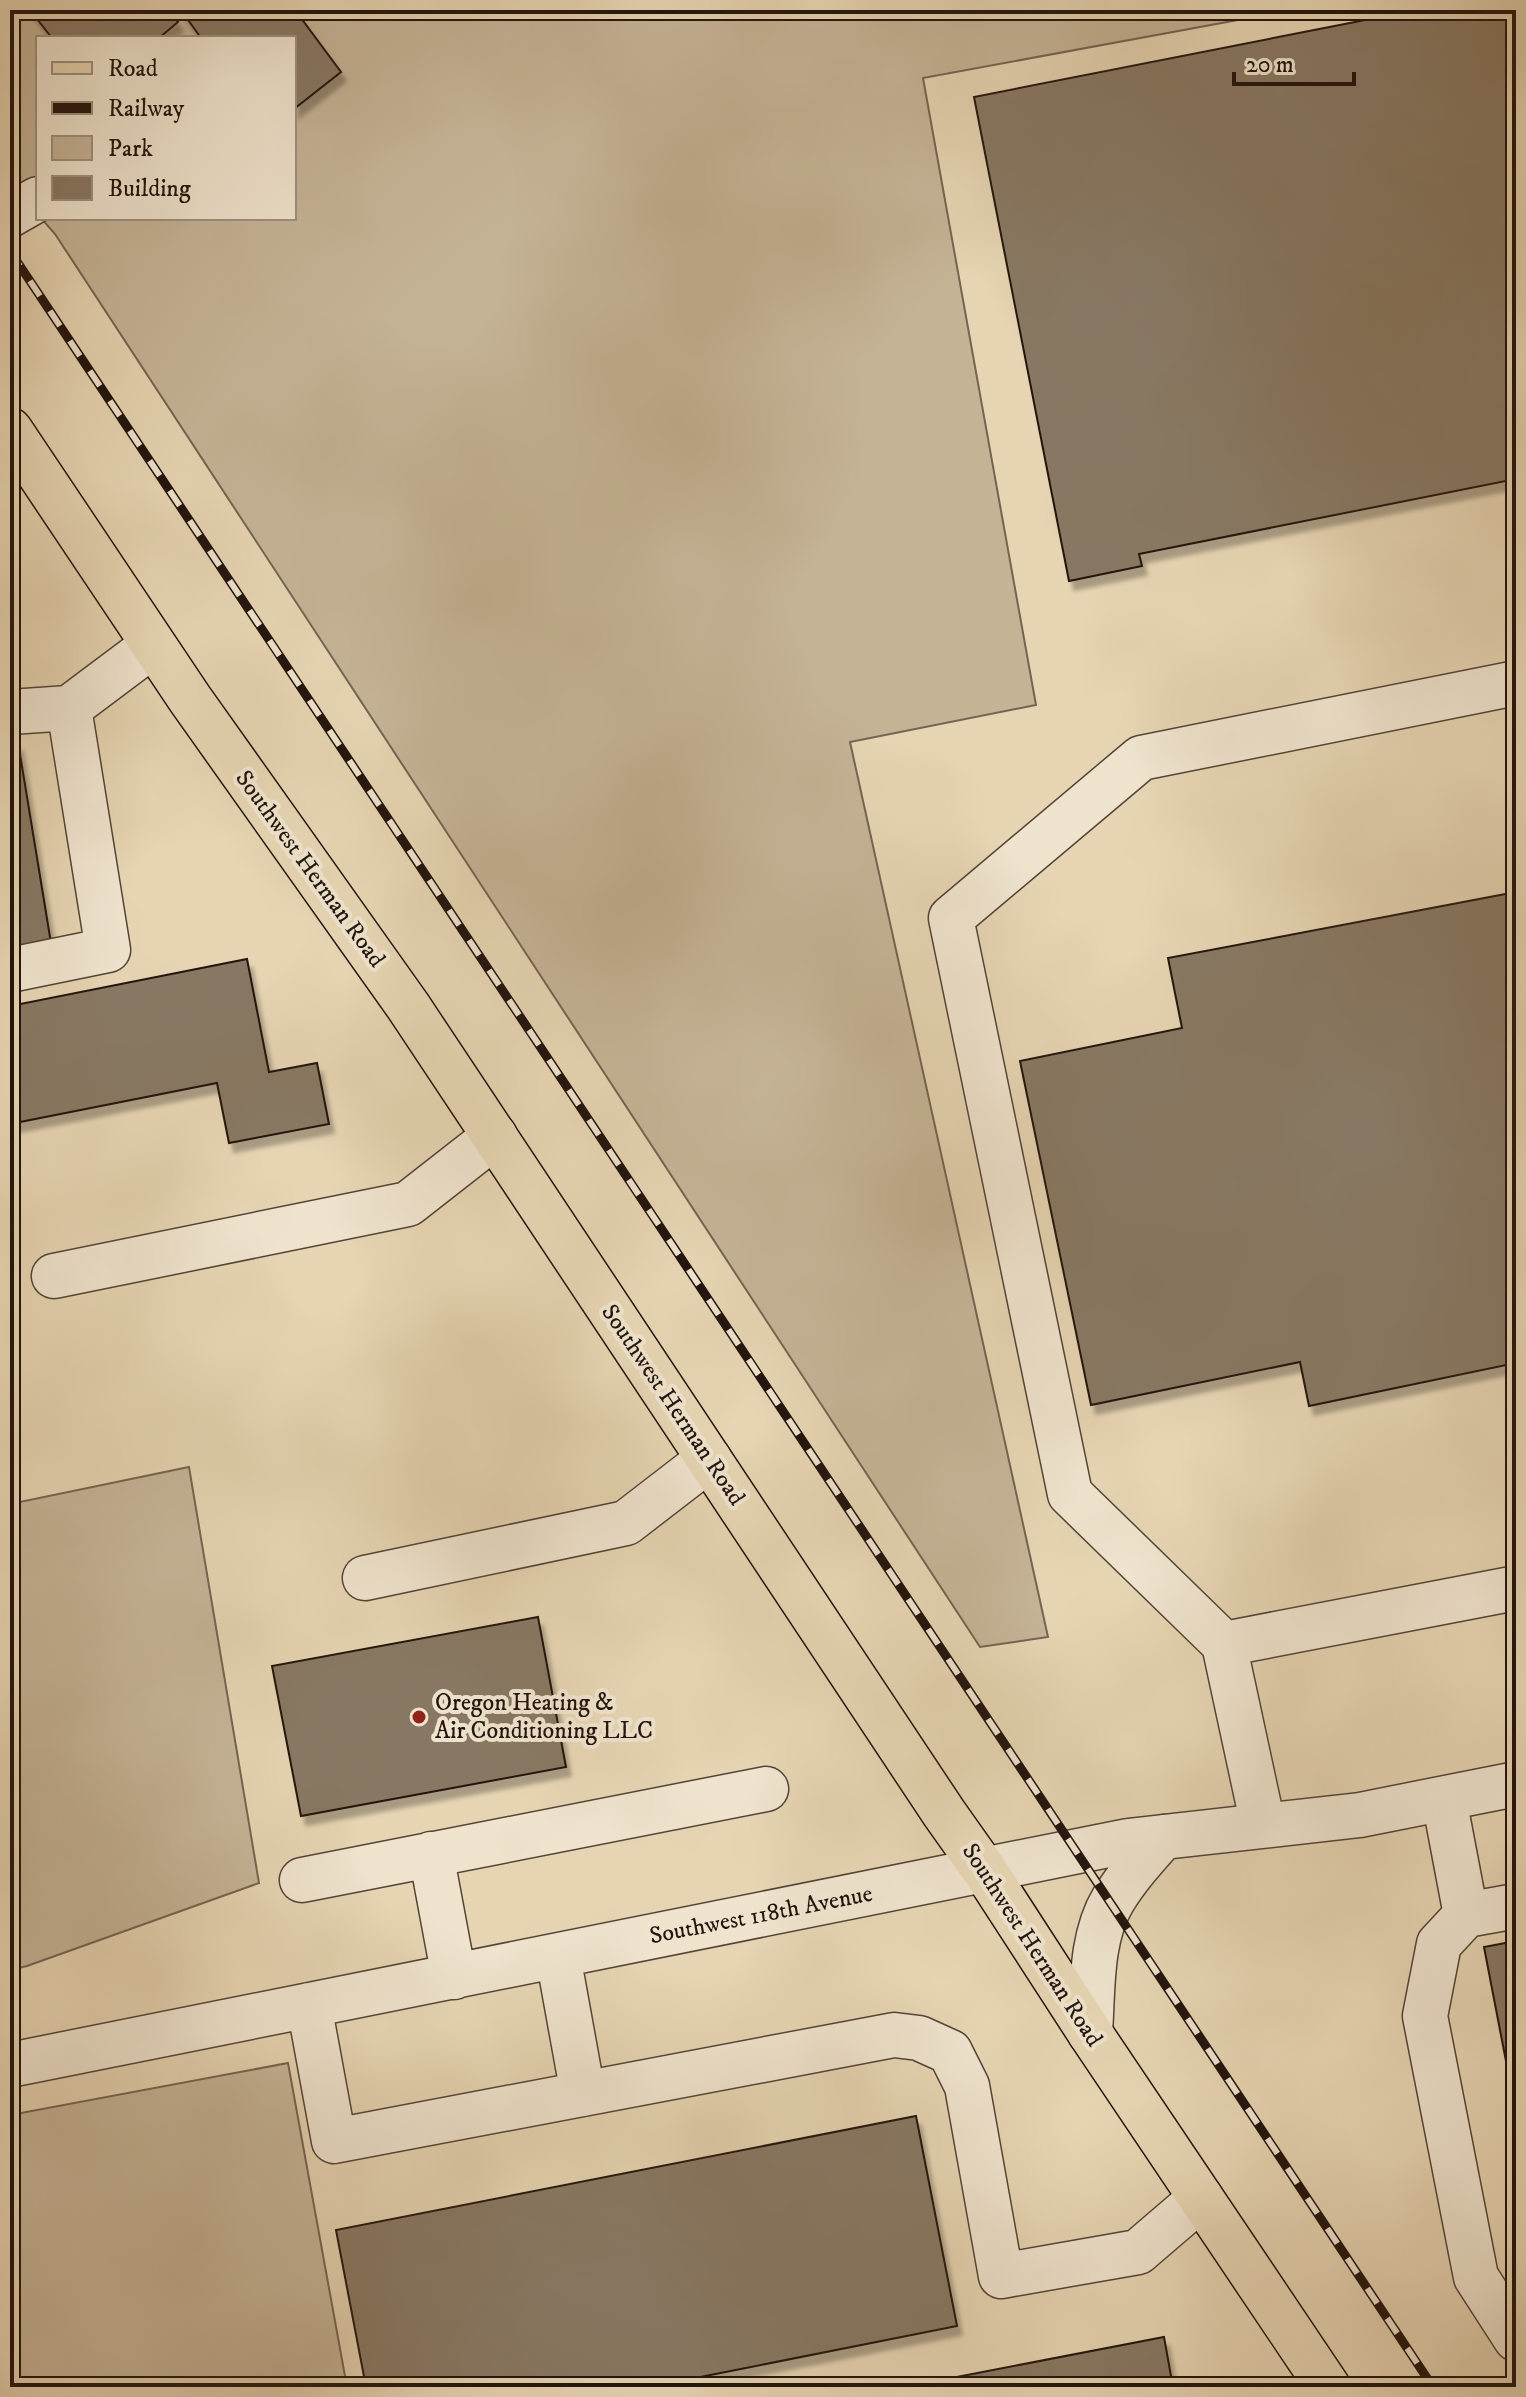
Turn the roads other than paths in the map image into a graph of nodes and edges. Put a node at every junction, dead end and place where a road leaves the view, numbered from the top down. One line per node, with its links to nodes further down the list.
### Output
1 (36, 200): 2 (street)
2 (10, 215)
3 (10, 430): 4 (main road, Southwest Herman Road)
4 (153, 645): 6 (street); 9 (main road, Southwest Herman Road)
5 (1516, 683): 14 (street)
6 (69, 708): 7 (street); 8 (street)
7 (10, 712)
8 (10, 970)
9 (495, 1136): 10 (street); 11 (main road, Southwest Herman Road)
10 (54, 1276)
11 (709, 1459): 12 (street); 21 (main road, Southwest Herman Road)
12 (365, 1578)
13 (1516, 1588): 14 (street)
14 (1224, 1644): 18 (street)
15 (1516, 1784): 17 (street, Southwest 118th Avenue)
16 (766, 1789): 20 (street)
17 (1444, 1799): 18 (street, Southwest 118th Avenue); 24 (street)
18 (1263, 1825): 19 (street, Southwest 118th Avenue)
19 (1163, 1837): 21 (street, Southwest 118th Avenue); 28 (street)
20 (431, 1854): 22 (street); 26 (street)
21 (985, 1871): 25 (street, Southwest 118th Avenue); 28 (main road, Southwest Herman Road)
22 (302, 1880)
23 (1516, 1906): 24 (street)
24 (1466, 1915): 32 (street)
25 (558, 1956): 26 (street, Southwest 118th Avenue); 30 (street)
26 (454, 1977): 27 (street, Southwest 118th Avenue)
27 (309, 2005): 29 (street, Southwest 118th Avenue); 30 (street)
28 (1090, 2033): 31 (main road, Southwest Herman Road)
29 (10, 2065)
30 (583, 2094): 31 (street)
31 (1201, 2198): 33 (main road, Southwest Herman Road)
32 (1516, 2339)
33 (1328, 2387)

